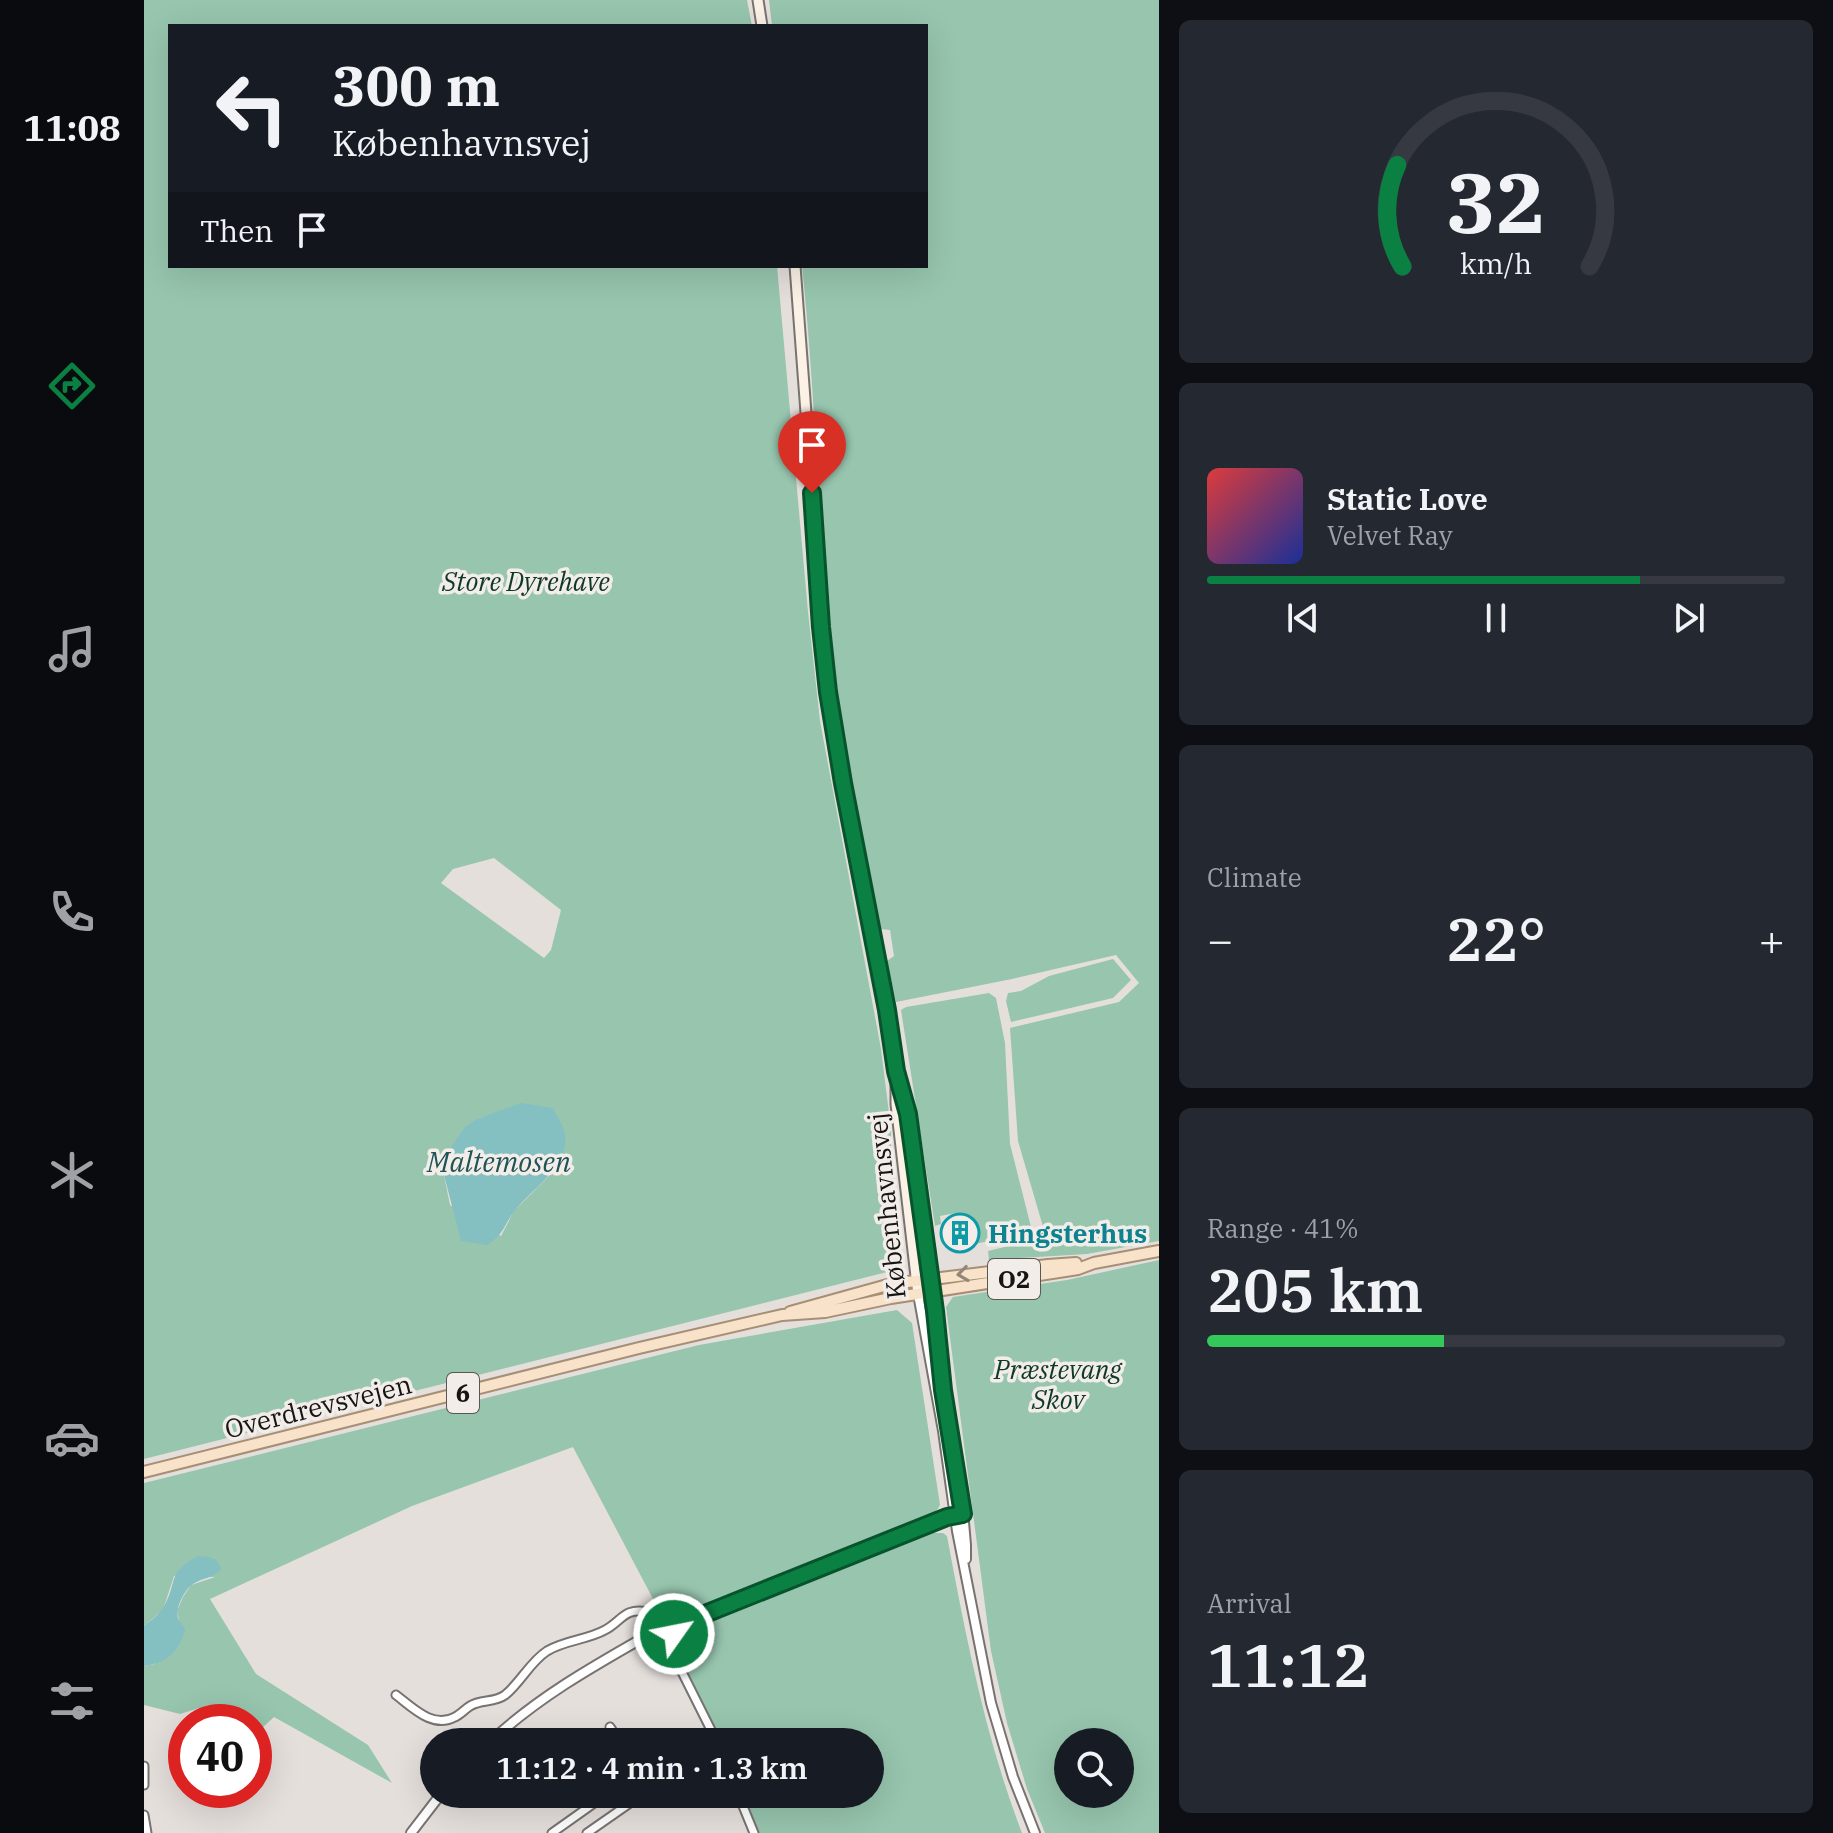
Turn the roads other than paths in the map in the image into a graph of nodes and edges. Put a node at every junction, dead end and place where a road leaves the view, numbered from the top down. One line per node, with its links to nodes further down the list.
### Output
1 (758, 0): 2 (main road)
2 (762, 24)
3 (795, 268): 4 (main road, Københavnsvej)
4 (896, 1071): 7 (main road, Københavnsvej); 8 (main road, Københavnsvej)
5 (1159, 1251): 6 (main road, Overdrevsvejen / 6)
6 (1094, 1263): 7 (main road, Overdrevsvejen / 6, one-way to 7); 9 (main road, Overdrevsvejen / O2)
7 (930, 1278): 8 (main road, Overdrevsvejen / 6); 9 (main road, Københavnsvej)
8 (916, 1280): 10 (main road, Københavnsvej); 11 (main road, Overdrevsvejen / 6)
9 (932, 1292): 10 (main road, Overdrevsvejen / O2); 13 (street, Københavnsvej)
10 (918, 1294): 11 (main road, Overdrevsvejen); 13 (street, Københavnsvej)
11 (782, 1315): 12 (main road, Overdrevsvejen / 6)
12 (144, 1472)
13 (959, 1515): 14 (street); 31 (street, Københavnsvej)
14 (673, 1627): 15 (street); 15 (street)
15 (660, 1634): 16 (street); 17 (street); 18 (street)
16 (396, 1695)
17 (506, 1728)
18 (711, 1728)
19 (144, 1766): 20 (street)
20 (144, 1785)
21 (430, 1808): 27 (street)
22 (587, 1808): 28 (street)
23 (623, 1808): 29 (street)
24 (744, 1808): 30 (street)
25 (144, 1815): 26 (street)
26 (147, 1833)
27 (411, 1833)
28 (552, 1833)
29 (587, 1833)
30 (754, 1833)
31 (1035, 1833)

